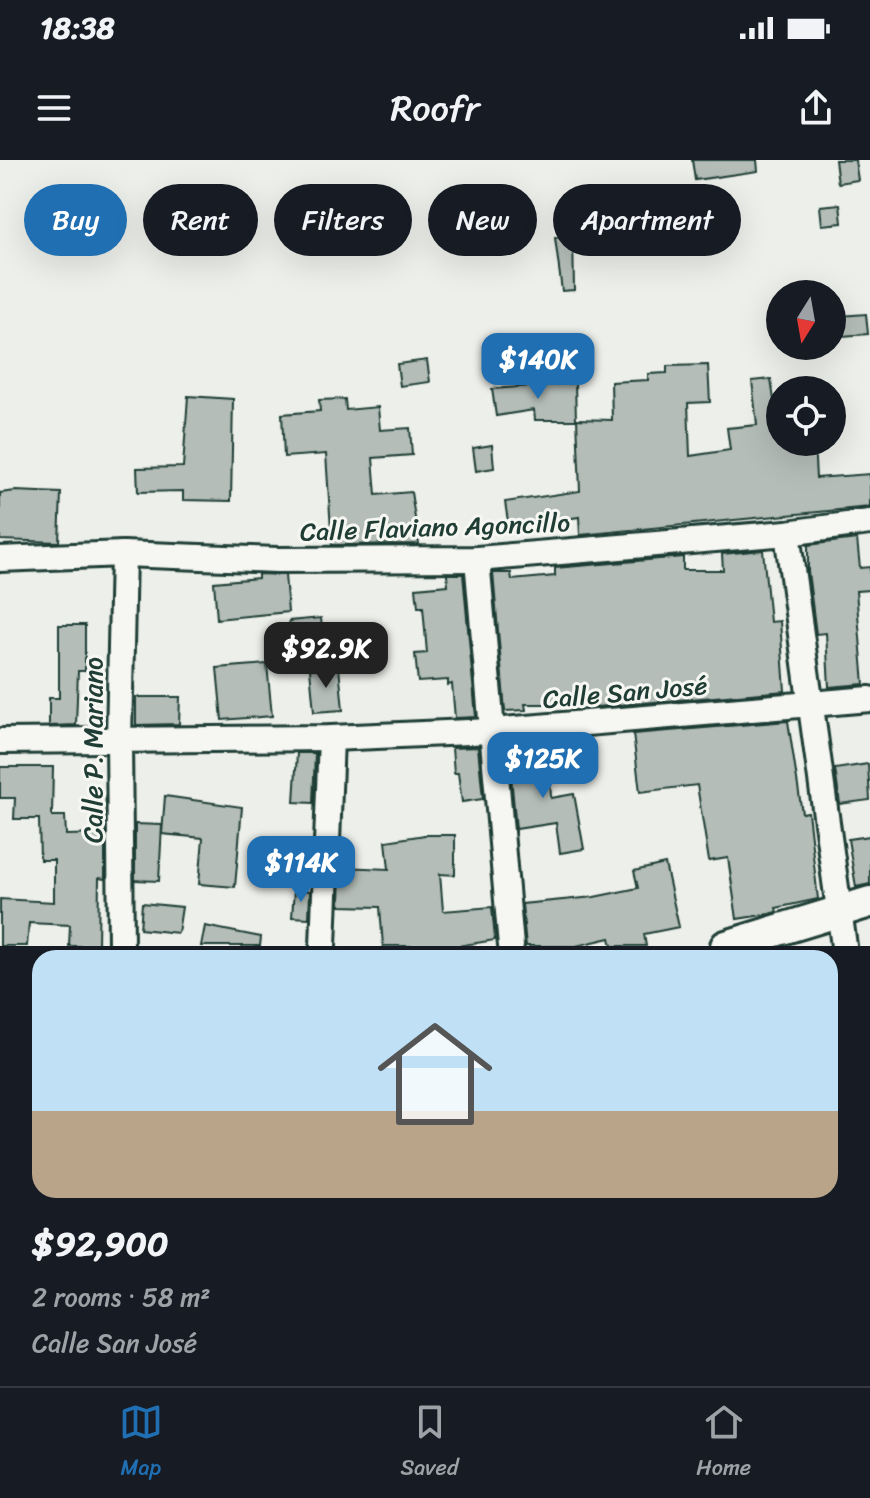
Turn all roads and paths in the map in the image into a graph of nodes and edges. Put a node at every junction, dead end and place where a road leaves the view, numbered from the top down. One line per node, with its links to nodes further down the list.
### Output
1 (870, 522): 2 (street, Calle Flaviano Agoncillo)
2 (787, 533): 5 (street, Calle Flaviano Agoncillo); 7 (street)
3 (123, 554): 4 (street, Calle Flaviano Agoncillo); 5 (street, Calle Flaviano Agoncillo); 10 (street, Calle P. Mariano)
4 (0, 559)
5 (477, 559): 8 (street)
6 (870, 699): 7 (street, Calle San José)
7 (812, 705): 8 (street, Calle San José); 13 (street)
8 (492, 731): 9 (street, Calle San José); 16 (street)
9 (331, 738): 10 (street, Calle San José); 15 (street)
10 (119, 739): 11 (street, Calle San José); 14 (street, Calle P. Mariano)
11 (0, 741)
12 (870, 902): 13 (main road)
13 (839, 910): 17 (main road); 18 (street)
14 (121, 946)
15 (323, 946)
16 (511, 946)
17 (726, 946)
18 (844, 946)

